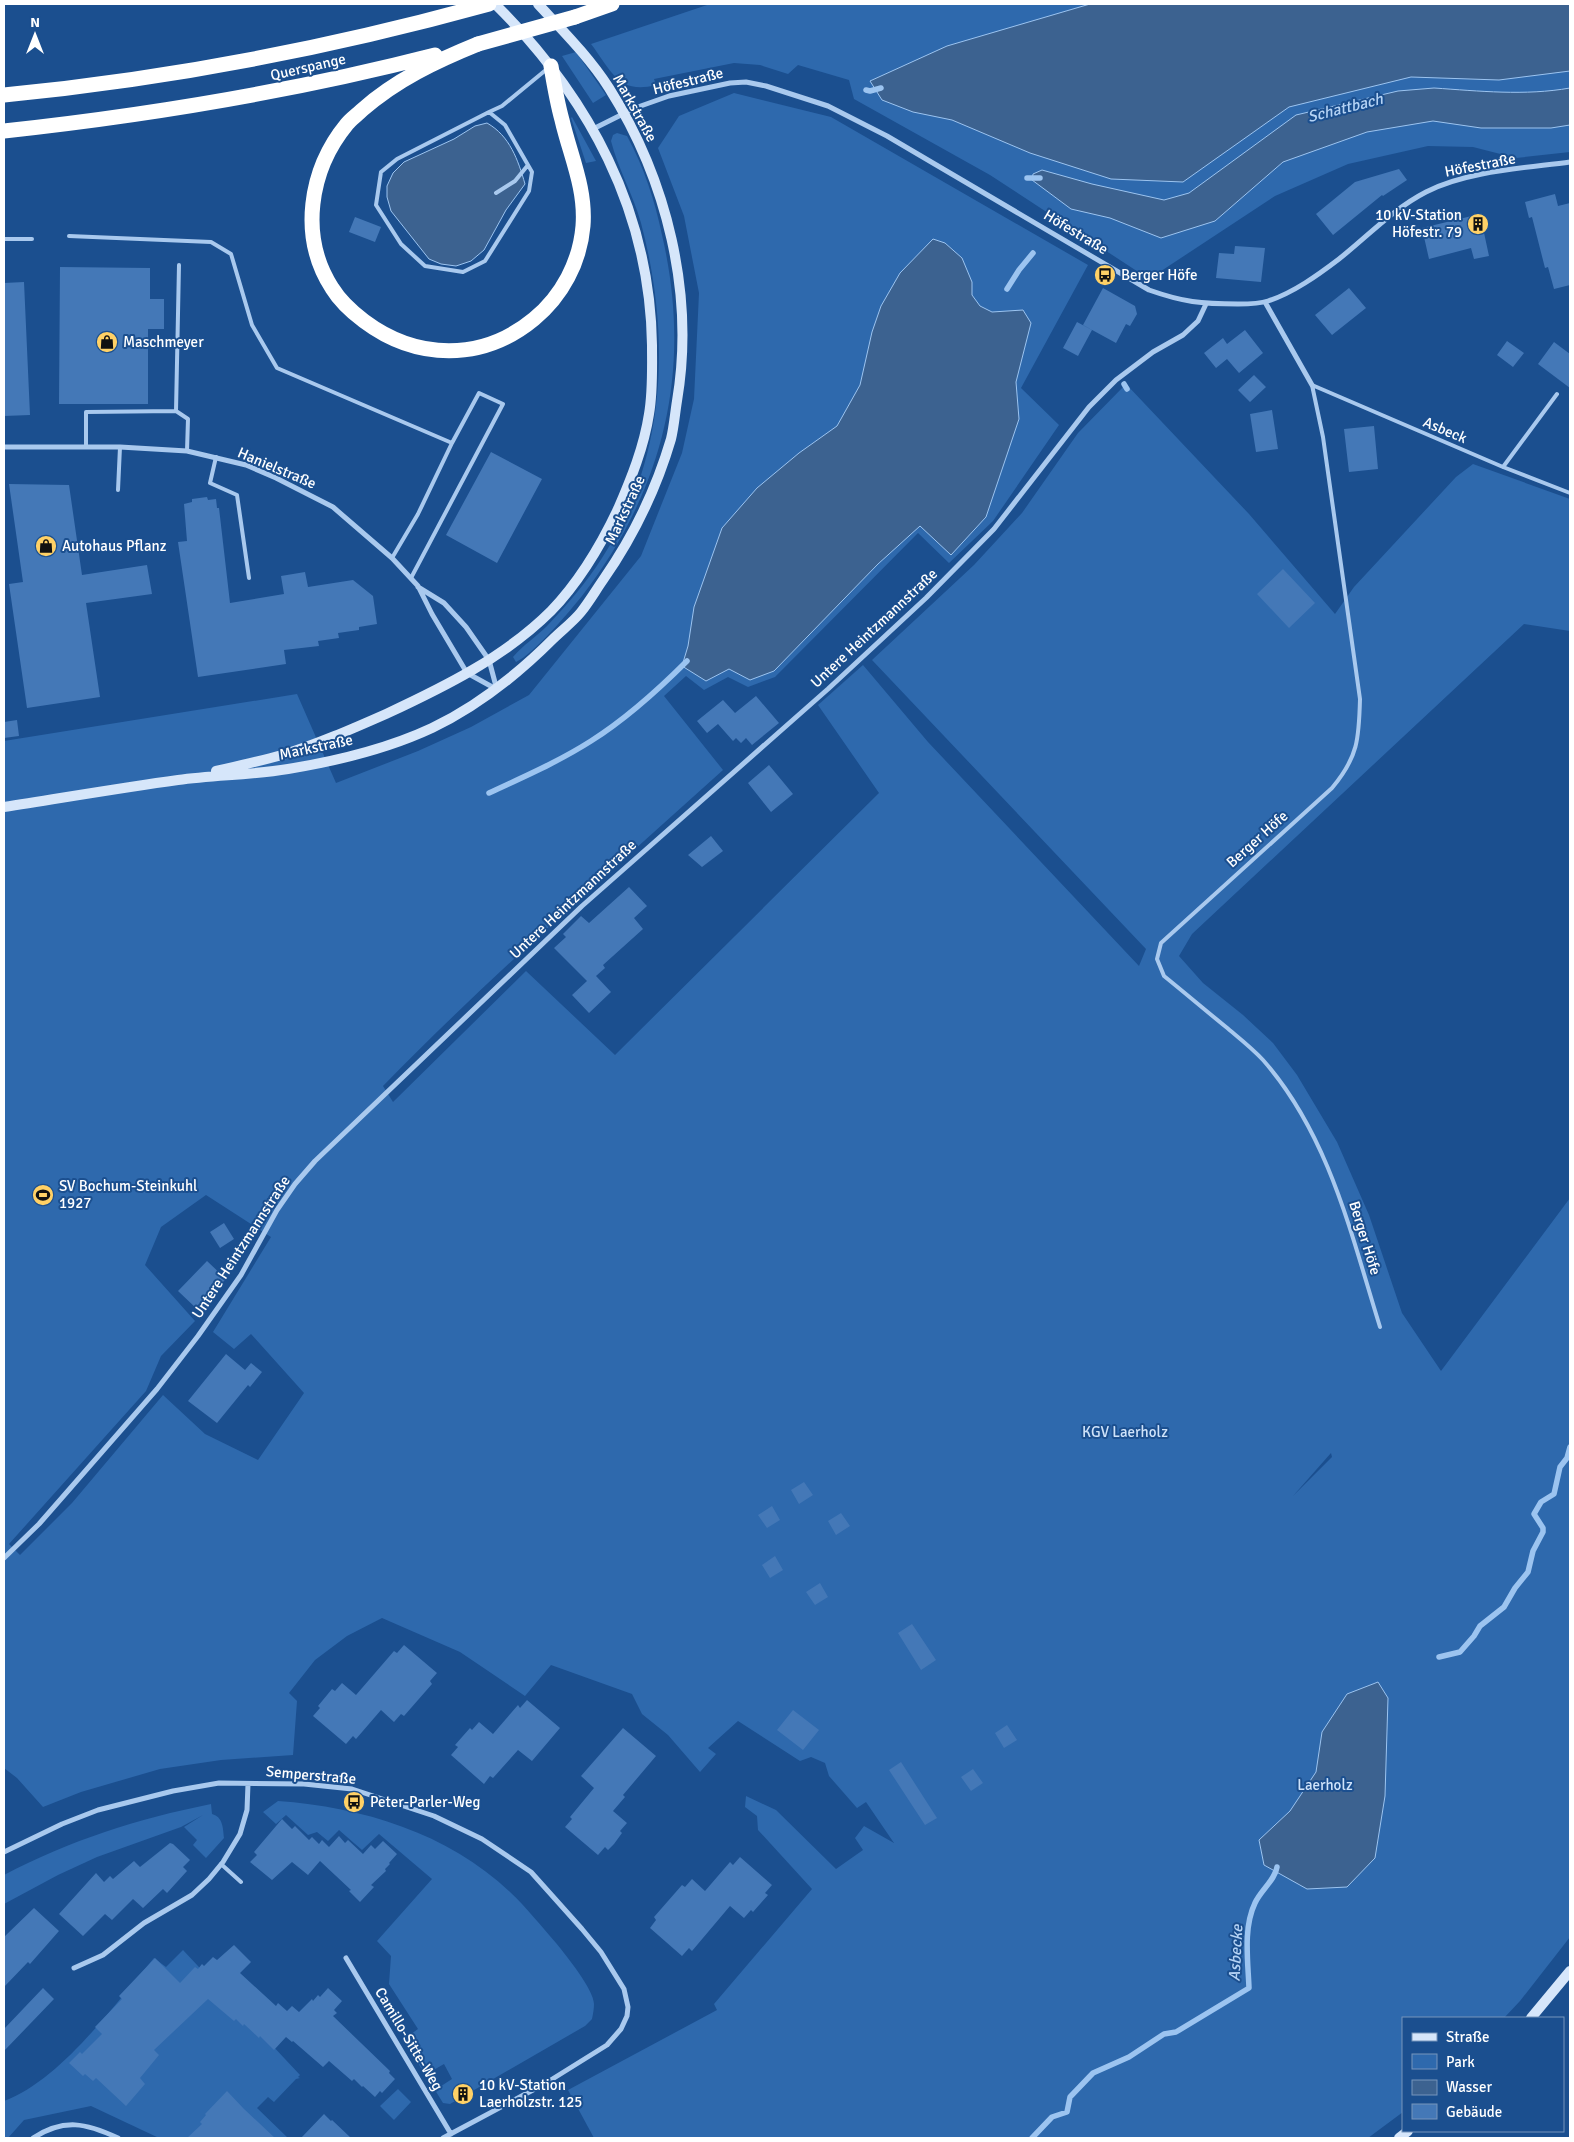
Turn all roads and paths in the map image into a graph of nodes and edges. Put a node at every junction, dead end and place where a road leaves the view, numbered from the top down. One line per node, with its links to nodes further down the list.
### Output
1 (489, 4): 7 (highway, Querspange)
2 (494, 4): 6 (main road, Markstraße)
3 (538, 4): 9 (main road, Markstraße)
4 (612, 4): 5 (highway, Querspange, bridge)
5 (478, 44): 6 (highway); 11 (highway, Querspange)
6 (551, 66): 8 (lane); 10 (main road, Markstraße)
7 (4, 95)
8 (489, 112): 13 (lane); 13 (lane)
9 (623, 115): 10 (street, Höfestraße); 20 (street, Höfestraße); 39 (main road, Markstraße)
10 (593, 129): 37 (main road, Markstraße)
11 (4, 131)
12 (1570, 162): 19 (street, Höfestraße)
13 (528, 165): 14 (lane)
14 (496, 193)
15 (69, 236): 24 (lane)
16 (4, 239): 17 (lane)
17 (32, 239)
18 (179, 265): 23 (lane)
19 (1265, 302): 20 (street, Höfestraße); 21 (street, Berger Höfe)
20 (1206, 304): 43 (street, Untere Heintzmannstraße)
21 (1312, 385): 30 (lane, Asbeck); 42 (lane, Berger Höfe)
22 (1557, 394): 30 (lane)
23 (176, 410): 26 (lane); 28 (lane)
24 (452, 443): 33 (lane); 35 (lane)
25 (4, 447): 26 (street, Hanielstraße)
26 (86, 447): 27 (street, Hanielstraße)
27 (120, 447): 28 (street, Hanielstraße); 31 (lane)
28 (187, 451): 29 (street, Hanielstraße)
29 (216, 457): 33 (street, Hanielstraße); 34 (lane)
30 (1503, 467): 32 (lane, Asbeck)
31 (118, 490)
32 (1570, 493)
33 (392, 558): 35 (street, Hanielstraße)
34 (249, 578)
35 (411, 578): 36 (street, Hanielstraße)
36 (418, 586): 37 (street, Hanielstraße); 38 (street, Hanielstraße)
37 (490, 660): 38 (main road, Markstraße); 39 (street, Hanielstraße)
38 (467, 673): 39 (street, Hanielstraße); 40 (main road, Markstraße)
39 (497, 690): 40 (main road, Markstraße)
40 (180, 780): 41 (main road, Markstraße)
41 (4, 807)
42 (1380, 1327)
43 (4, 1558)
44 (248, 1784): 45 (street, Semperstraße); 46 (street); 52 (street, Semperstraße)
45 (4, 1852)
46 (221, 1864): 47 (lane); 49 (street)
47 (241, 1882)
48 (346, 1958): 52 (street, Camillo-Sitte-Weg)
49 (74, 1968)
50 (1570, 1972): 51 (main road)
51 (1532, 2017)
52 (451, 2134): 55 (street, Semperstraße)
53 (33, 2138): 54 (street)
54 (118, 2138)
55 (443, 2138)

